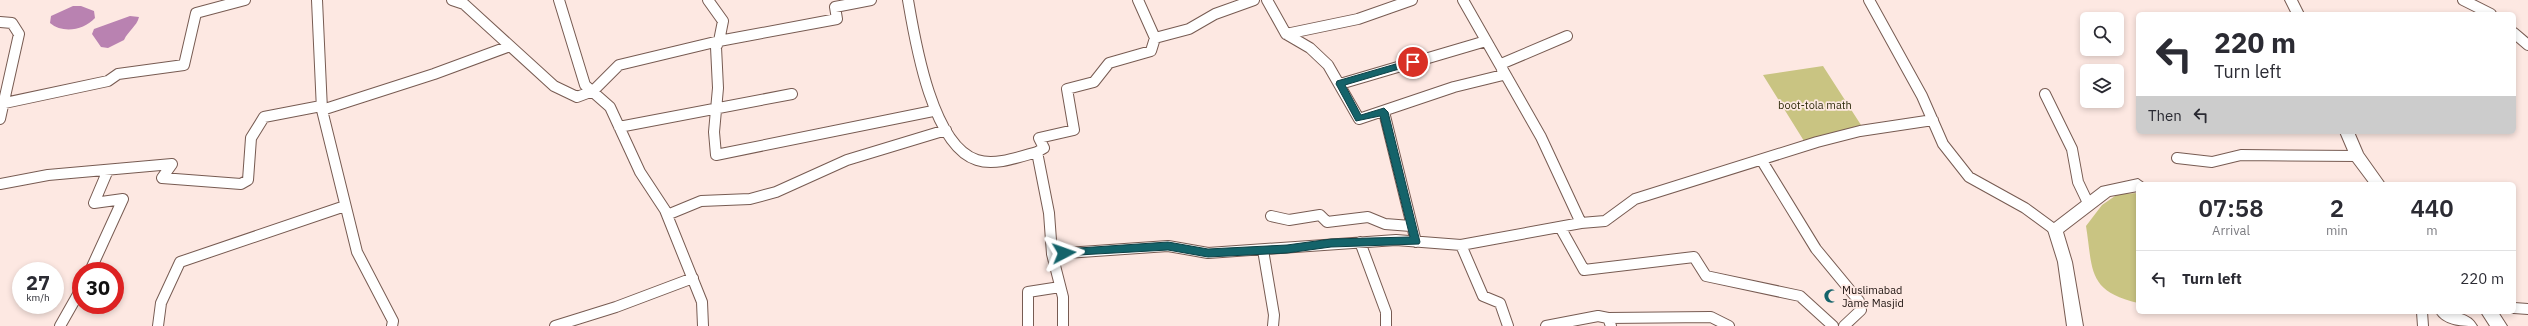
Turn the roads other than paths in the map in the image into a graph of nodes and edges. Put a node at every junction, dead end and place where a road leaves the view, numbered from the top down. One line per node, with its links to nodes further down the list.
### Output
1 (245, 0): 33 (street)
2 (317, 0): 34 (street)
3 (452, 0): 27 (street)
4 (559, 0): 30 (street)
5 (708, 0): 24 (street)
6 (871, 0): 24 (street)
7 (900, 0): 8 (street)
8 (908, 0): 41 (street)
9 (1138, 0): 23 (street)
10 (1254, 0): 23 (street)
11 (1267, 0): 20 (street)
12 (1412, 0): 20 (street)
13 (1463, 0): 25 (street)
14 (1869, 0): 39 (street)
15 (2291, 0): 17 (street)
16 (2463, 0): 18 (street)
17 (2297, 12)
18 (2487, 12)
19 (0, 22): 33 (street)
20 (1286, 34): 29 (street)
21 (2516, 35): 26 (street)
22 (1567, 36): 28 (street)
23 (1155, 38): 43 (street)
24 (719, 41): 30 (street); 35 (street)
25 (1486, 41): 28 (street); 29 (street)
26 (2528, 44)
27 (510, 46): 30 (street); 34 (street)
28 (1501, 64): 37 (street); 55 (street)
29 (1340, 84): 37 (street)
30 (593, 92): 40 (street)
31 (792, 94): 35 (street)
32 (2045, 94): 51 (street)
33 (1, 104): 38 (street)
34 (321, 108): 47 (street); 52 (street)
35 (717, 108): 36 (street); 40 (street)
36 (933, 111)
37 (1384, 112): 56 (street)
38 (0, 118)
39 (1933, 120): 46 (street); 57 (street)
40 (619, 127): 53 (street)
41 (946, 130): 43 (street); 53 (street)
42 (2348, 134): 44 (street)
43 (1037, 152): 63 (street)
44 (2358, 156): 45 (street); 48 (street)
45 (2177, 158)
46 (1762, 161): 55 (street); 87 (street)
47 (108, 170): 49 (street); 64 (street)
48 (2377, 182)
49 (0, 184)
50 (2136, 185): 51 (street)
51 (2089, 205): 57 (street)
52 (345, 206): 75 (street); 76 (street)
53 (667, 215): 65 (street)
54 (1271, 216): 56 (street)
55 (1581, 223): 58 (street)
56 (1410, 226): 60 (street)
57 (2060, 226): 88 (street)
58 (1560, 227): 61 (street); 86 (street)
59 (1360, 242): 60 (street); 62 (street); 82 (street)
60 (1416, 242): 61 (street)
61 (1461, 245): 83 (street)
62 (1263, 250): 63 (street); 81 (street)
63 (1052, 254): 66 (street)
64 (94, 262)
65 (693, 278): 77 (street); 78 (street)
66 (1060, 286): 79 (street); 80 (street)
67 (72, 305): 74 (street)
68 (2516, 308): 69 (street)
69 (2528, 309)
70 (2422, 314): 89 (street)
71 (2448, 314): 90 (street)
72 (2490, 314): 91 (street)
73 (1609, 322): 84 (street); 85 (street)
74 (60, 326)
75 (158, 326)
76 (392, 326)
77 (555, 326)
78 (703, 326)
79 (1028, 326)
80 (1063, 326)
81 (1273, 326)
82 (1386, 326)
83 (1508, 326)
84 (1546, 326)
85 (1729, 326)
86 (1833, 326)
87 (1844, 326)
88 (2075, 326)
89 (2423, 326)
90 (2469, 326)
91 (2499, 326)

